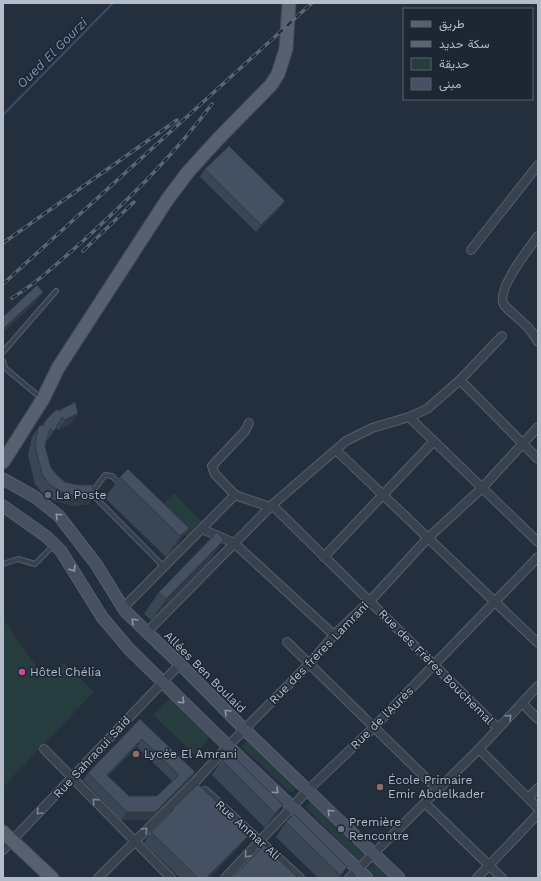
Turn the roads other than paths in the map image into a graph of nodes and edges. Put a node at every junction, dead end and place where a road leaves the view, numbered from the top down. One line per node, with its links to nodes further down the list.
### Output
1 (289, 3): 11 (main road)
2 (538, 165): 4 (street)
3 (538, 236): 7 (street)
4 (471, 250)
5 (56, 291): 8 (lane)
6 (502, 336): 10 (street)
7 (538, 342)
8 (3, 352)
9 (3, 361): 11 (lane)
10 (460, 380): 12 (street); 16 (street)
11 (43, 399): 19 (main road)
12 (409, 417): 15 (street); 17 (street)
13 (249, 424): 24 (street)
14 (538, 426): 16 (street, Rue des frères Lamrani)
15 (433, 442): 22 (street); 23 (street)
16 (521, 443): 18 (street); 22 (street, Rue des frères Lamrani)
17 (336, 450): 23 (street); 26 (street)
18 (538, 459)
19 (3, 462)
20 (3, 479): 38 (main road, Allées Ben Boulaid, one-way to 20)
21 (124, 487): 35 (lane)
22 (482, 488): 28 (street, Rue des frères Lamrani); 29 (street)
23 (384, 494): 28 (street); 32 (street)
24 (235, 495): 26 (street, Rue des Frères Bouchemal); 27 (street)
25 (3, 506): 31 (main road)
26 (270, 506): 30 (street); 32 (street, Rue des Frères Bouchemal)
27 (202, 528): 30 (street); 35 (street)
28 (427, 539): 36 (street, Rue des frères Lamrani); 37 (street)
29 (538, 542)
30 (234, 543): 39 (street); 40 (street)
31 (54, 545): 34 (lane); 46 (main road, one-way to 46)
32 (324, 557): 36 (street, Rue des Frères Bouchemal)
33 (538, 557): 37 (street, Rue de l'Aurès)
34 (3, 564)
35 (164, 567): 38 (street)
36 (370, 601): 40 (street, Rue des frères Lamrani); 45 (street, Rue des Frères Bouchemal)
37 (496, 603): 42 (street); 45 (street, Rue de l'Aurès)
38 (123, 608): 39 (main road, Allées Ben Boulaid, one-way to 38)
39 (146, 633): 43 (main road, Allées Ben Boulaid)
40 (334, 635): 44 (street, Rue des frères Lamrani)
41 (287, 642): 44 (street)
42 (538, 643)
43 (180, 664): 46 (street, Rue Sahraoui Said); 52 (main road, Allées Ben Boulaid, one-way to 43)
44 (309, 664): 50 (street); 52 (street, Rue des frères Lamrani)
45 (433, 665): 50 (street, Rue de l'Aurès); 51 (street, Rue des Frères Bouchemal)
46 (162, 682): 53 (main road, one-way to 53); 56 (street, Rue Sahraoui Said)
47 (538, 686): 48 (street)
48 (523, 704): 49 (street); 51 (street, one-way to 48)
49 (538, 719)
50 (373, 728): 59 (street); 60 (street, Rue de l'Aurès)
51 (498, 728): 55 (street)
52 (244, 729): 53 (street, Rue des frères Lamrani); 60 (main road, Allées Ben Boulaid)
53 (228, 746): 57 (street, Rue des frères Lamrani); 63 (main road, one-way to 63)
54 (44, 749): 56 (street)
55 (479, 749): 59 (street); 61 (street)
56 (73, 778): 66 (street, Rue Sahraoui Said, one-way to 66); 68 (street, one-way to 56)
57 (195, 782): 67 (street, Rue Anmar Ali); 68 (street, Rue des frères Lamrani, one-way to 57)
58 (538, 788): 61 (street)
59 (437, 789): 62 (street)
60 (308, 790): 63 (street, Rue de l'Aurès); 69 (main road, Allées Ben Boulaid, one-way to 60)
61 (528, 797): 64 (street)
62 (425, 803): 69 (street); 70 (street)
63 (293, 807): 67 (street, Rue de l'Aurès); 71 (main road)
64 (538, 808)
65 (538, 814): 70 (street)
66 (6, 841): 72 (main road)
67 (261, 841): 75 (street, Rue de l'Aurès, one-way to 75); 76 (street, Rue Anmar Ali)
68 (134, 842): 73 (street, Rue des frères Lamrani); 74 (street)
69 (372, 854): 71 (street); 79 (main road, Allées Ben Boulaid)
70 (489, 866): 80 (street); 81 (street)
71 (358, 868): 77 (street); 78 (main road)
72 (52, 878)
73 (98, 878)
74 (172, 878)
75 (225, 878)
76 (300, 878)
77 (348, 878)
78 (367, 878)
79 (399, 878)
80 (477, 878)
81 (502, 878)

